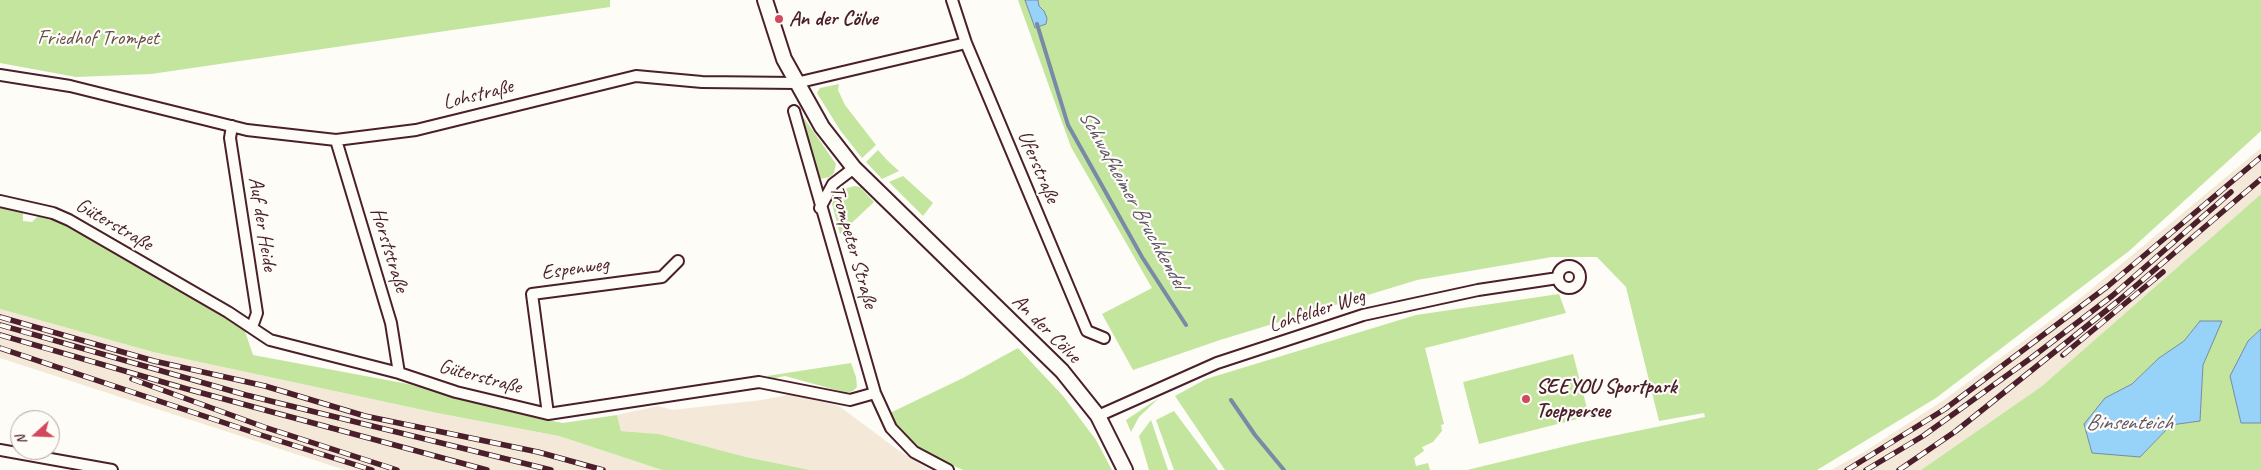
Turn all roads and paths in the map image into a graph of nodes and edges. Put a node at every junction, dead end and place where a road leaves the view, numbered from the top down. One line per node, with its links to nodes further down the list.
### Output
1 (765, 0): 5 (street)
2 (952, 0): 3 (street, Uferstraße)
3 (966, 43): 5 (street, Lohstraße); 15 (street, Uferstraße)
4 (0, 75): 7 (street, Lohstraße)
5 (796, 83): 8 (street, Lohstraße); 9 (street, An der Cölve)
6 (794, 111): 11 (street, Trompeter Straße)
7 (232, 126): 8 (street, Lohstraße); 14 (street, Auf der Heide)
8 (336, 140): 16 (street, Horststraße)
9 (854, 168): 11 (street); 19 (street, An der Cölve)
10 (0, 201): 14 (street, Güterstraße)
11 (820, 208): 17 (street, Trompeter Straße)
12 (678, 261): 18 (street, Espenweg)
13 (1558, 278): 19 (street, Lohfelder Weg)
14 (252, 327): 16 (street, Güterstraße)
15 (1104, 338)
16 (399, 373): 18 (street, Güterstraße)
17 (875, 393): 18 (street, Güterstraße); 22 (street)
18 (548, 414)
19 (1098, 416): 23 (street, An der Cölve)
20 (0, 450): 21 (street)
21 (112, 470)
22 (948, 470)
23 (1125, 470)

